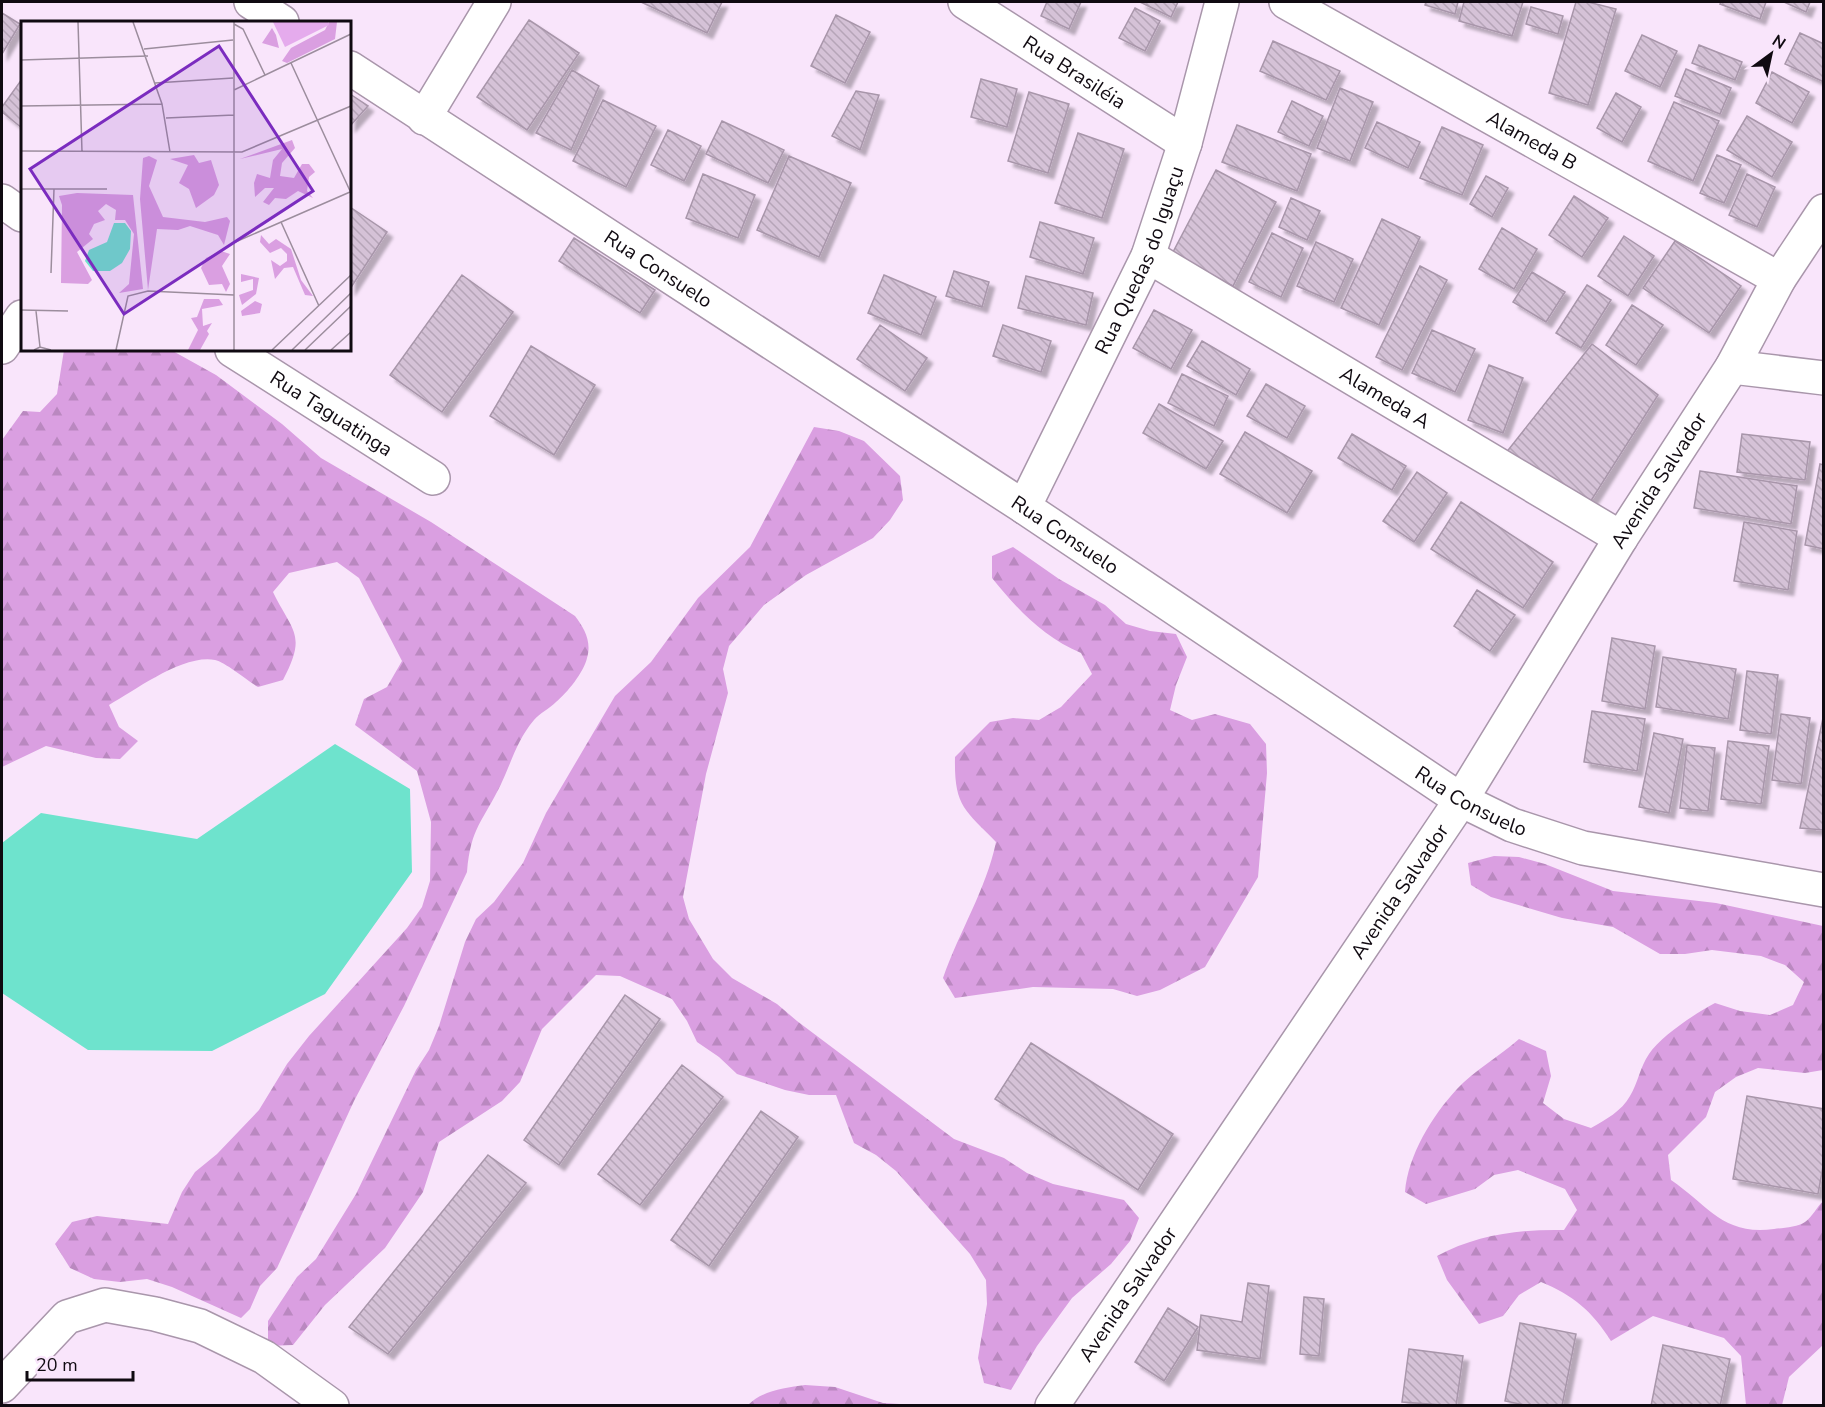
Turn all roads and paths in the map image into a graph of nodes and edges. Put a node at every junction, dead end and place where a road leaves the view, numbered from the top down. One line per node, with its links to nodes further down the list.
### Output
1 (251, 2): 6 (street)
2 (494, 2): 8 (street)
3 (965, 2): 9 (street, Rua Brasiléia)
4 (1222, 2): 9 (street, Rua Quedas do Iguaçu)
5 (1286, 2): 14 (street, Alameda B)
6 (280, 21)
7 (351, 69): 8 (street, Rua Consuelo)
8 (424, 118): 21 (street, Rua Consuelo)
9 (1185, 143): 13 (street, Rua Quedas do Iguaçu)
10 (2, 201): 12 (street)
11 (1824, 211): 14 (street, Avenida Salvador)
12 (21, 214)
13 (1148, 256): 21 (street, Rua Quedas do Iguaçu); 22 (street, Alameda A)
14 (1779, 279): 18 (street, Avenida Salvador)
15 (21, 318): 16 (street)
16 (2, 347)
17 (234, 351): 20 (street, Rua Taguatinga)
18 (1732, 367): 19 (street); 22 (street, Avenida Salvador)
19 (1824, 378)
20 (432, 478)
21 (1024, 507): 23 (street, Rua Consuelo)
22 (1621, 538): 23 (street, Avenida Salvador)
23 (1461, 800): 24 (street, Rua Consuelo); 26 (street, Avenida Salvador)
24 (1824, 890)
25 (2, 1386): 27 (street)
26 (1060, 1404)
27 (332, 1406)

